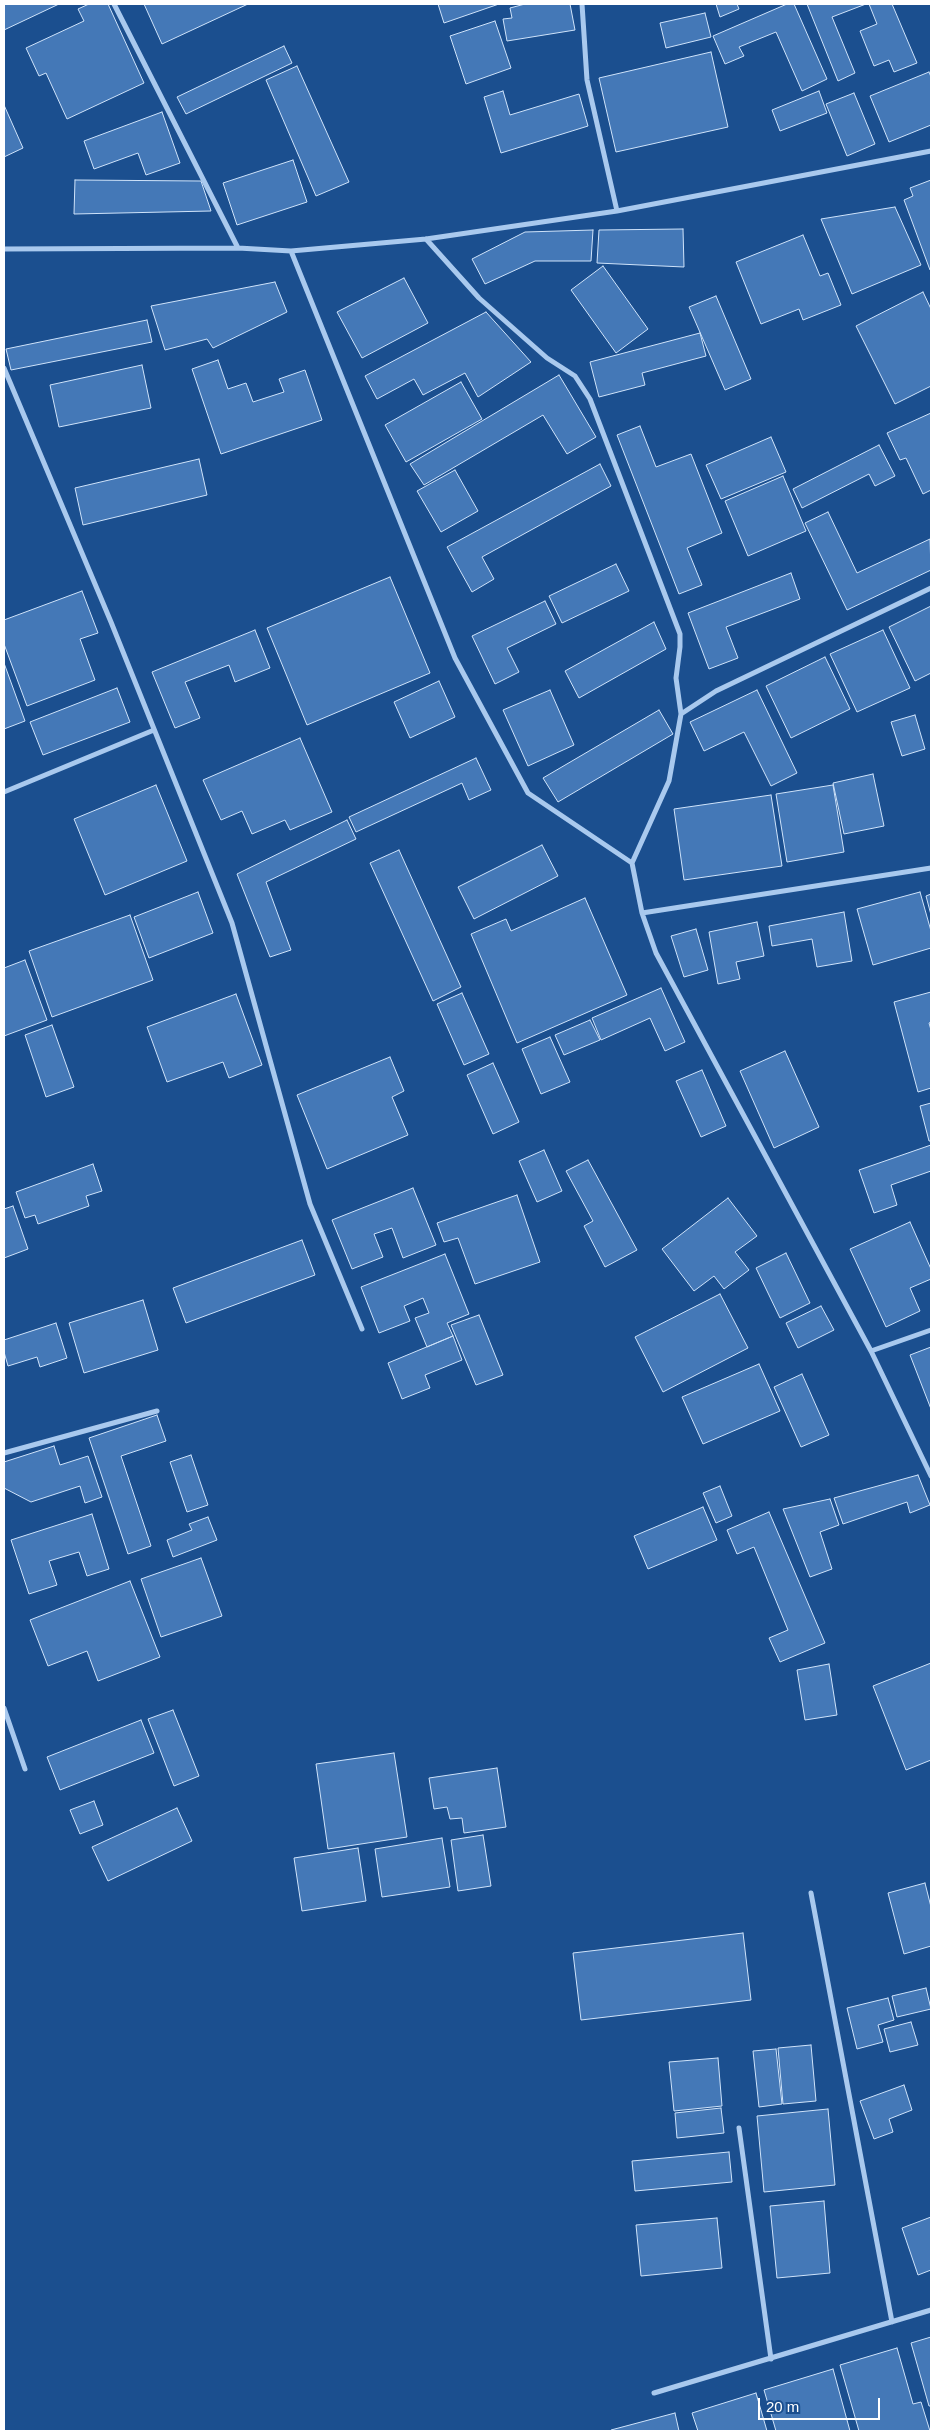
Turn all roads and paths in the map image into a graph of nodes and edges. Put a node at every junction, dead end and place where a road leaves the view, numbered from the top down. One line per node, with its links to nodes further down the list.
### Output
1 (114, 4): 6 (street)
2 (582, 4): 4 (street)
3 (931, 151): 4 (street)
4 (617, 211): 5 (street)
5 (426, 239): 8 (street); 11 (street)
6 (238, 248): 7 (street); 8 (street)
7 (4, 249)
8 (291, 251): 14 (street)
9 (4, 368): 12 (street)
10 (931, 588): 11 (street)
11 (681, 714): 14 (street)
12 (154, 730): 13 (street); 17 (street)
13 (4, 792)
14 (632, 863): 16 (street)
15 (931, 868): 16 (street)
16 (642, 913): 19 (street)
17 (362, 1329)
18 (931, 1330): 19 (street)
19 (871, 1351): 22 (street)
20 (157, 1411): 21 (street)
21 (4, 1453)
22 (931, 1476)
23 (4, 1708): 24 (street)
24 (25, 1769)
25 (811, 1893): 28 (street)
26 (739, 2128): 29 (street)
27 (931, 2310): 28 (street)
28 (892, 2322): 29 (street)
29 (770, 2359): 30 (street)
30 (654, 2393)

